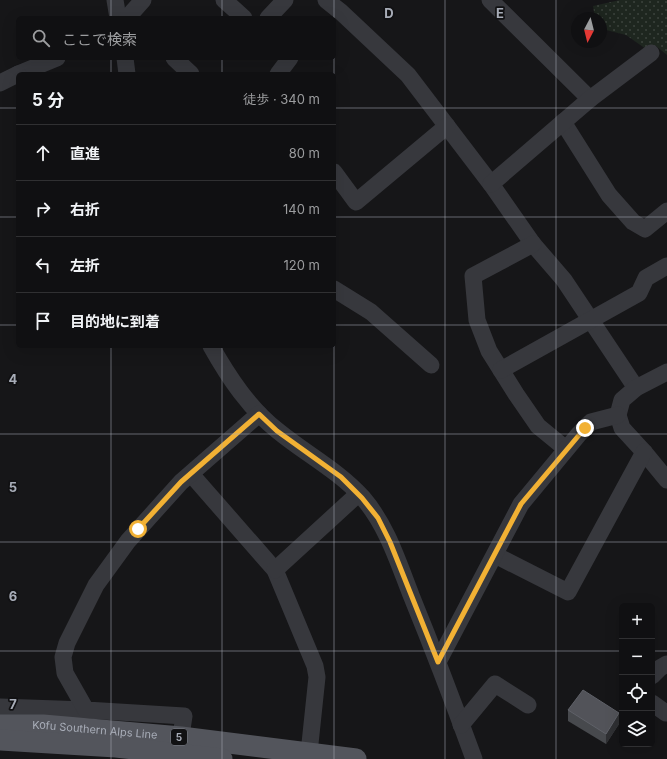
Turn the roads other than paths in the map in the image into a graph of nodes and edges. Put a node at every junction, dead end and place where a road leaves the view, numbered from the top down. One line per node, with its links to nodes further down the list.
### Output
1 (115, 0): 7 (street)
2 (143, 0): 8 (street)
3 (224, 0): 9 (street)
4 (285, 0): 10 (street)
5 (490, 0): 22 (street)
6 (329, 9): 24 (street)
7 (125, 16)
8 (127, 16)
9 (242, 16)
10 (270, 16)
11 (651, 53): 22 (street)
12 (52, 60): 16 (street)
13 (125, 60): 17 (street)
14 (176, 60): 18 (street)
15 (288, 60): 19 (street)
16 (23, 72)
17 (127, 72)
18 (189, 72)
19 (280, 72)
20 (16, 75): 21 (street)
21 (0, 83)
22 (590, 99): 23 (street)
23 (563, 122): 26 (street); 27 (street)
24 (447, 126): 25 (street); 26 (street)
25 (336, 175)
26 (491, 184): 28 (street)
27 (667, 211)
28 (533, 244): 31 (street); 34 (street)
29 (667, 266): 31 (street)
30 (336, 290): 33 (street)
31 (592, 321): 34 (street); 36 (street)
32 (212, 348): 37 (street)
33 (431, 366)
34 (500, 370): 39 (street)
35 (667, 372): 36 (street)
36 (636, 388): 38 (street)
37 (259, 414): 41 (street); 43 (street)
38 (618, 415): 39 (street); 40 (street)
39 (566, 450): 44 (street)
40 (644, 452): 42 (street); 44 (street)
41 (190, 474): 45 (street); 51 (street)
42 (667, 480)
43 (358, 494): 45 (street); 46 (street)
44 (495, 555): 46 (street)
45 (275, 570): 56 (street)
46 (438, 662): 53 (street)
47 (667, 664): 48 (street)
48 (653, 675)
49 (528, 705): 53 (street)
50 (0, 707): 51 (street)
51 (86, 710): 55 (street)
52 (0, 725): 55 (main road, Kofu Southern Alps Line / 5)
53 (461, 725): 59 (street)
54 (0, 740): 55 (main road, Kofu Southern Alps Line / 5)
55 (179, 750): 56 (main road, Kofu Southern Alps Line / 5); 57 (main road, Kofu Southern Alps Line / 5)
56 (309, 753): 58 (main road, Kofu Southern Alps Line / 5)
57 (222, 759)
58 (356, 759)
59 (474, 759)

